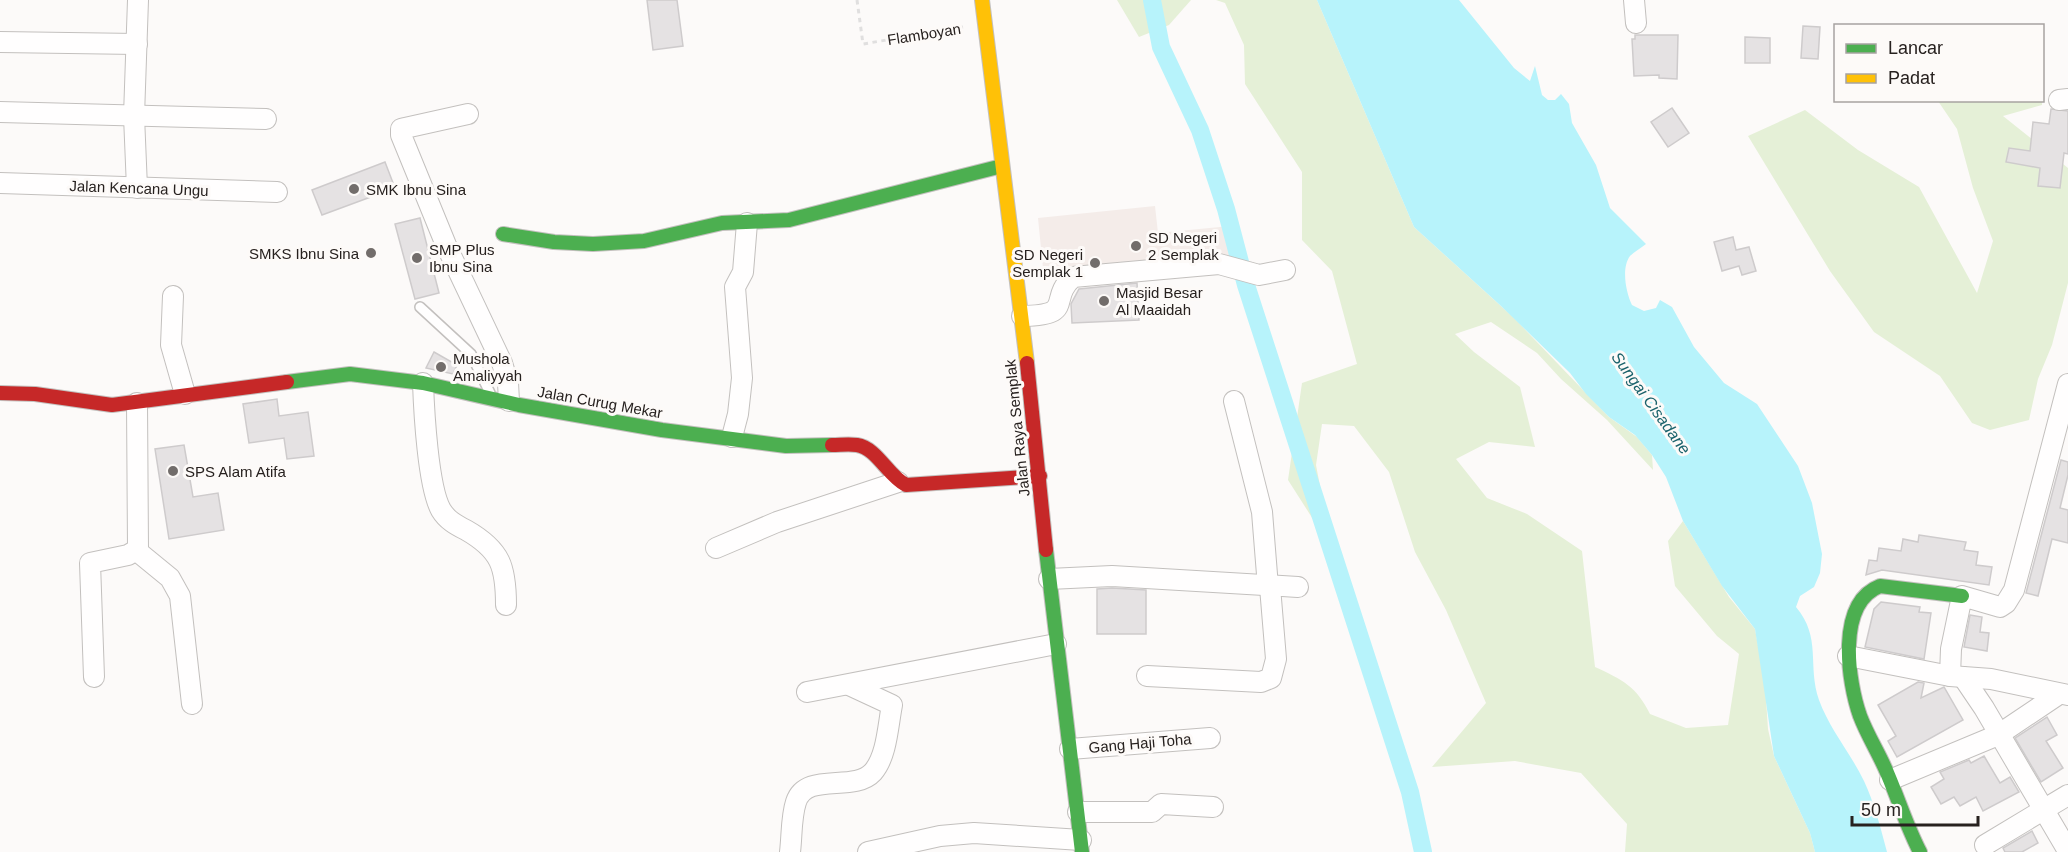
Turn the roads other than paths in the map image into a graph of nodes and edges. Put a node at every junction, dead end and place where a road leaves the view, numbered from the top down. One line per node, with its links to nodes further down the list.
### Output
1 (138, 0): 6 (street)
2 (982, 0): 11 (street, Jalan Raya Semplak)
3 (1634, 0): 4 (street)
4 (1635, 23)
5 (0, 42): 6 (street)
6 (137, 44): 9 (street)
7 (0, 112): 9 (street)
8 (468, 114): 25 (street)
9 (134, 116): 10 (street); 13 (street)
10 (266, 119)
11 (1002, 166): 15 (street); 20 (street, Jalan Raya Semplak)
12 (0, 183): 13 (street, Jalan Kencana Ungu)
13 (136, 188): 14 (street, Jalan Kencana Ungu)
14 (277, 192)
15 (747, 223): 16 (street); 28 (street)
16 (503, 234)
17 (1285, 270): 20 (street)
18 (173, 296): 24 (street)
19 (420, 307): 25 (lane)
20 (1022, 316): 29 (street, Jalan Raya Semplak)
21 (423, 383): 24 (street, Jalan Curug Mekar); 25 (street, Jalan Curug Mekar); 37 (street)
22 (2068, 384): 36 (street)
23 (0, 393): 27 (street, Jalan Curug Mekar)
24 (185, 394): 27 (street, Jalan Curug Mekar)
25 (500, 400): 28 (street, Jalan Curug Mekar)
26 (1234, 401): 34 (street)
27 (137, 403): 32 (street)
28 (732, 437): 30 (street, Jalan Curug Mekar)
29 (1040, 476): 30 (street); 33 (street, Jalan Raya Semplak)
30 (898, 482): 31 (street)
31 (716, 548)
32 (137, 551): 41 (street); 46 (street)
33 (1049, 579): 34 (street); 38 (street, Jalan Raya Semplak)
34 (1269, 587): 35 (street); 40 (street)
35 (1298, 587)
36 (1962, 596): 39 (street); 42 (street)
37 (506, 605)
38 (1056, 644): 43 (street); 49 (street, Jalan Raya Semplak)
39 (1848, 656): 42 (street); 50 (street)
40 (1147, 676)
41 (94, 677)
42 (1956, 677): 45 (street); 47 (street)
43 (849, 685): 44 (street); 58 (street)
44 (807, 692)
45 (2064, 694): 47 (street)
46 (192, 704)
47 (1998, 735): 50 (street); 53 (street)
48 (1210, 738): 49 (street, Gang Haji Toha)
49 (1070, 749): 54 (street, Jalan Raya Semplak)
50 (1890, 780): 60 (street)
51 (2068, 795): 53 (street)
52 (1213, 807): 54 (street)
53 (2044, 808): 55 (street); 57 (street)
54 (1078, 812): 56 (street, Jalan Raya Semplak)
55 (1985, 845)
56 (1082, 846): 59 (street)
57 (2068, 851)
58 (790, 852)
59 (868, 852)
60 (1920, 852)

